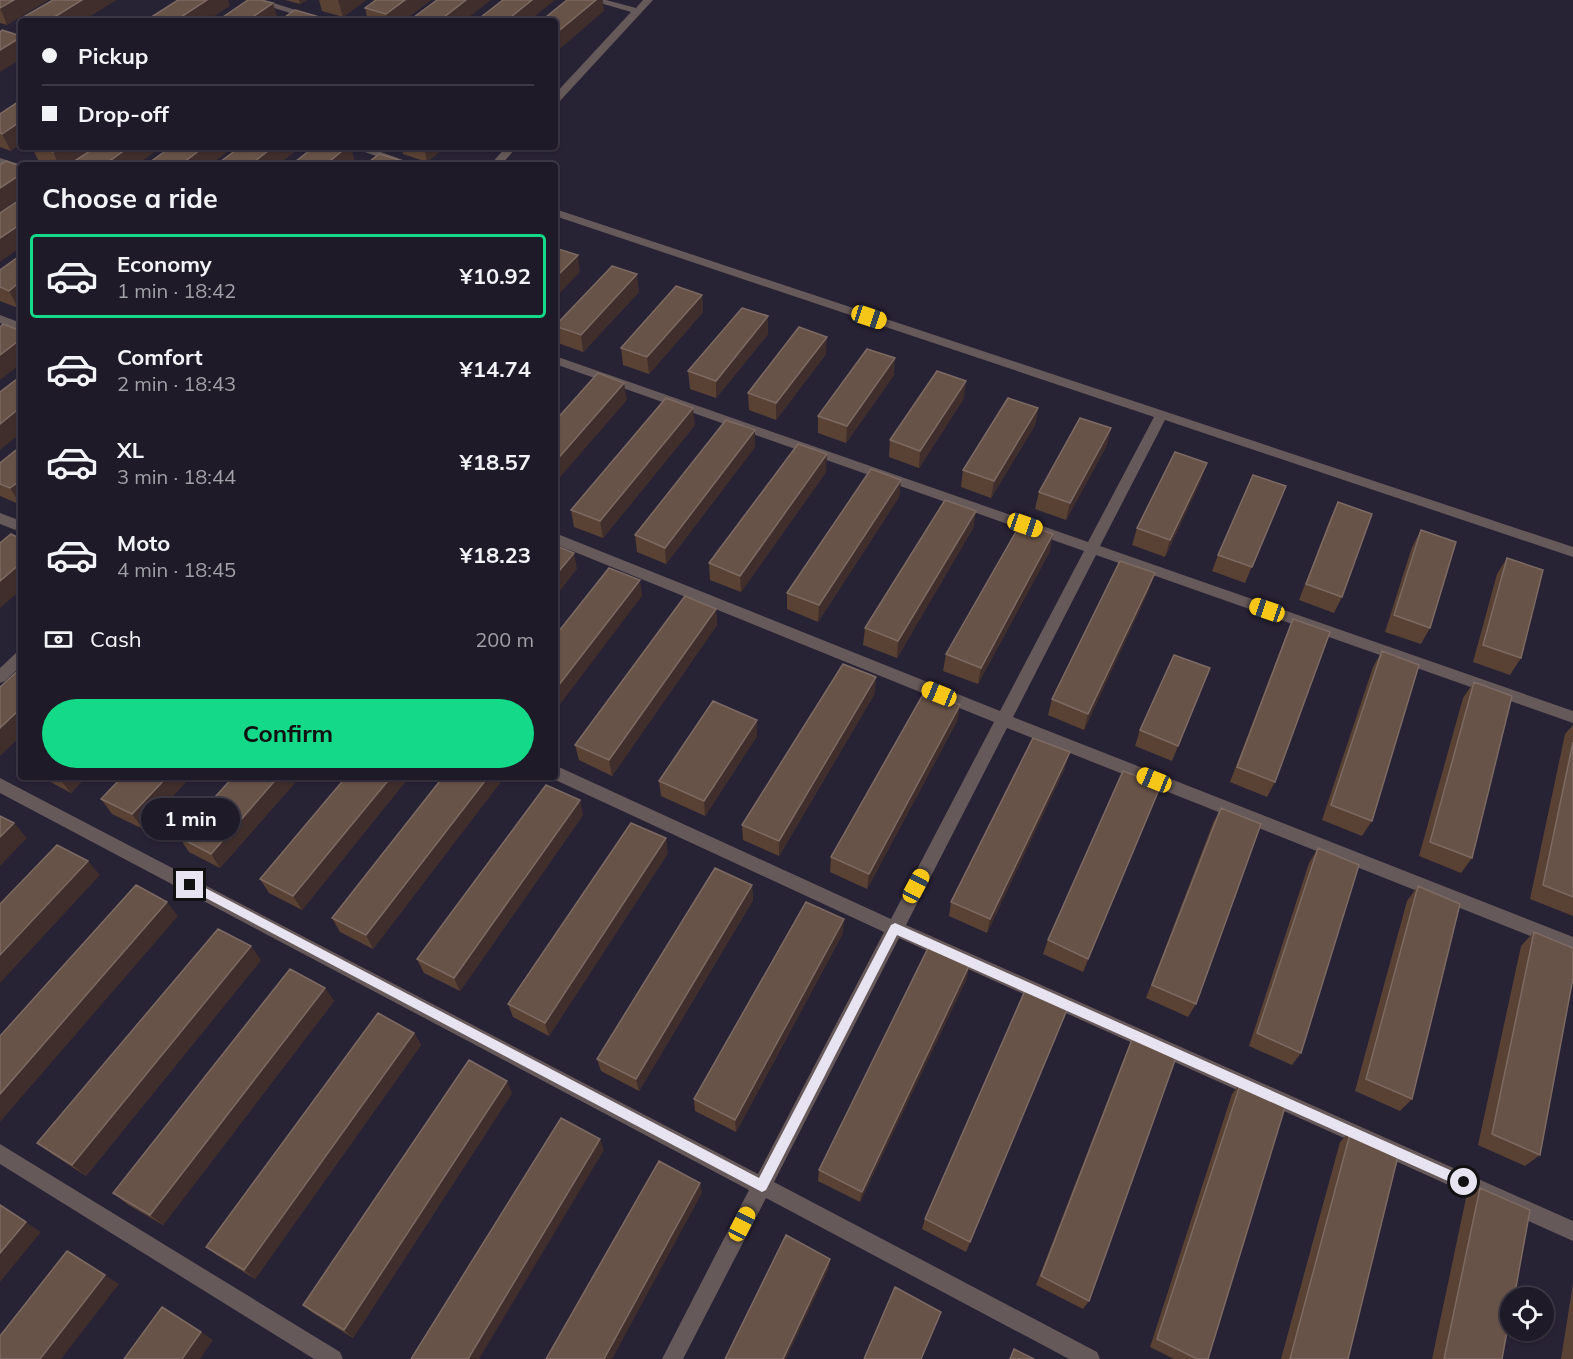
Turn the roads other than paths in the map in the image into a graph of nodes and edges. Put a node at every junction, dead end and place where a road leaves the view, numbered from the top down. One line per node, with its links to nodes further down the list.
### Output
1 (254, 0): 5 (street)
2 (595, 0): 4 (street)
3 (648, 0): 4 (street)
4 (637, 11): 6 (street)
5 (315, 18)
6 (559, 90)
7 (365, 150): 10 (street)
8 (509, 150): 11 (street)
9 (0, 161): 12 (street)
10 (403, 162)
11 (498, 162)
12 (18, 167)
13 (558, 213): 17 (street)
14 (0, 319): 15 (street)
15 (18, 326)
16 (558, 361): 21 (street)
17 (1161, 415): 21 (street); 22 (street)
18 (0, 518): 19 (street)
19 (18, 526)
20 (558, 539): 26 (street)
21 (1092, 548): 25 (street); 26 (street)
22 (1573, 552)
23 (18, 660): 24 (street)
24 (0, 677)
25 (1573, 717)
26 (1003, 720): 29 (street); 30 (street)
27 (558, 774): 29 (street)
28 (0, 784): 32 (street)
29 (895, 928): 32 (street); 33 (street)
30 (1573, 945)
31 (0, 1153): 34 (street)
32 (762, 1186): 35 (street); 36 (street)
33 (1573, 1231)
34 (333, 1359)
35 (672, 1359)
36 (1090, 1359)

